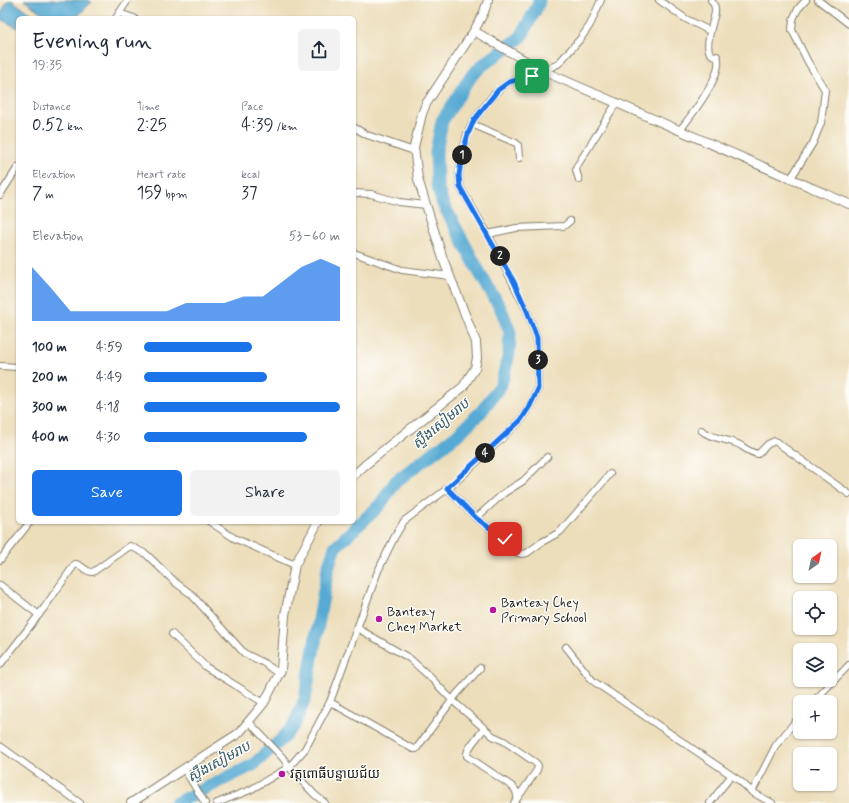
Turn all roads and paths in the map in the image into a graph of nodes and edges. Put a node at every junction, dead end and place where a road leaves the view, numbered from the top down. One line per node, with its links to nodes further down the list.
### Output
1 (128, 0): 8 (street)
2 (488, 0): 10 (street)
3 (600, 0): 12 (street)
4 (659, 0): 11 (street)
5 (712, 0): 11 (street)
6 (806, 0): 20 (street)
7 (818, 0): 9 (street)
8 (118, 16)
9 (849, 24)
10 (474, 31): 12 (street); 17 (street)
11 (710, 32): 16 (street)
12 (539, 69): 13 (street); 14 (street)
13 (617, 102): 16 (street); 21 (street)
14 (472, 124): 18 (street); 27 (street)
15 (356, 129): 17 (street)
16 (680, 130): 20 (street)
17 (414, 151): 25 (street)
18 (519, 158)
19 (16, 170): 23 (street)
20 (791, 178): 24 (street)
21 (579, 180)
22 (356, 193): 25 (street)
23 (0, 195)
24 (849, 204)
25 (426, 205): 29 (street)
26 (570, 222): 27 (street)
27 (488, 234): 36 (street)
28 (356, 254): 29 (street)
29 (450, 276): 34 (street)
30 (0, 366): 31 (street)
31 (16, 367)
32 (701, 430): 37 (street)
33 (547, 457): 38 (street)
34 (356, 473)
35 (610, 474): 38 (street)
36 (447, 488): 38 (street); 46 (street)
37 (849, 494)
38 (476, 518)
39 (28, 524): 42 (street)
40 (213, 524): 43 (street)
41 (317, 524): 43 (street)
42 (0, 560)
43 (295, 565): 52 (street)
44 (0, 585): 45 (street)
45 (38, 615): 49 (street); 52 (street)
46 (357, 628): 54 (street); 55 (street)
47 (172, 634): 56 (street)
48 (566, 647): 63 (street)
49 (0, 665)
50 (849, 665): 53 (street)
51 (480, 668): 54 (street)
52 (280, 674): 56 (street)
53 (819, 695)
54 (452, 700): 55 (street); 59 (street)
55 (330, 702): 61 (street)
56 (264, 703): 57 (street)
57 (249, 722): 61 (street); 62 (street)
58 (793, 724): 64 (street)
59 (484, 728): 65 (street); 65 (street)
60 (0, 746): 67 (street)
61 (289, 767): 69 (street); 70 (street)
62 (184, 769): 66 (street); 68 (street)
63 (731, 776): 64 (street); 72 (street)
64 (753, 790): 73 (street)
65 (517, 796): 71 (street)
66 (205, 802)
67 (80, 803)
68 (130, 803)
69 (217, 803)
70 (325, 803)
71 (514, 803)
72 (710, 803)
73 (772, 803)

